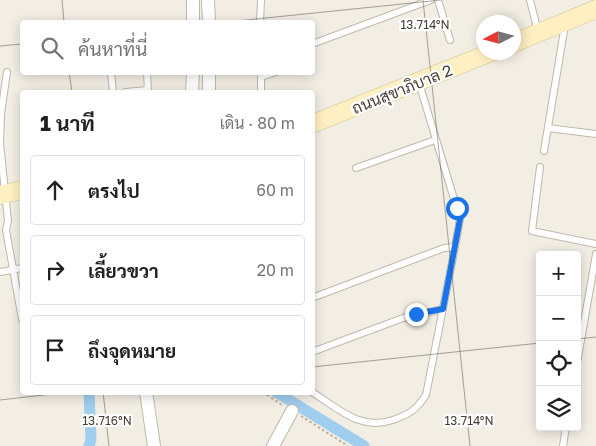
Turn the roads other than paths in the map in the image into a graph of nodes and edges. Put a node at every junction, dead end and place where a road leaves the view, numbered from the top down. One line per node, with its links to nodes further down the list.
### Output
1 (194, 0): 8 (street)
2 (208, 0): 9 (street)
3 (261, 0): 10 (lane)
4 (431, 0): 15 (lane)
5 (438, 0): 13 (lane)
6 (530, 0): 12 (lane)
7 (596, 9): 11 (street)
8 (193, 20)
9 (209, 20)
10 (260, 20)
11 (565, 22): 12 (street); 30 (lane)
12 (538, 33): 14 (street)
13 (450, 40)
14 (521, 40)
15 (315, 43)
16 (476, 59): 23 (street, ถนนสุขาภิบาล 2)
17 (7, 72): 37 (lane)
18 (111, 75): 24 (lane)
19 (147, 75): 25 (lane)
20 (192, 75): 26 (street)
21 (209, 75): 27 (street)
22 (261, 75): 28 (lane)
23 (419, 83): 29 (street, ถนนสุขาภิบาล 2); 32 (lane)
24 (113, 90)
25 (147, 90)
26 (192, 90)
27 (209, 90)
28 (260, 90)
29 (315, 123)
30 (548, 128): 31 (lane); 33 (lane)
31 (596, 134)
32 (435, 140): 35 (lane); 40 (lane)
33 (544, 150)
34 (540, 167): 39 (lane)
35 (356, 168)
36 (20, 190): 37 (street)
37 (2, 194): 38 (lane)
38 (3, 228): 43 (lane)
39 (596, 244)
40 (455, 247): 45 (lane); 47 (lane)
41 (596, 254): 48 (lane)
42 (20, 268): 43 (lane)
43 (14, 269): 44 (lane); 46 (lane)
44 (0, 272)
45 (315, 297)
46 (20, 306)
47 (443, 309): 49 (lane); 50 (lane)
48 (581, 341)
49 (315, 351)
50 (315, 394)
51 (146, 395): 54 (street)
52 (292, 411): 55 (street)
53 (565, 431): 56 (lane)
54 (154, 446)
55 (273, 446)
56 (563, 446)

